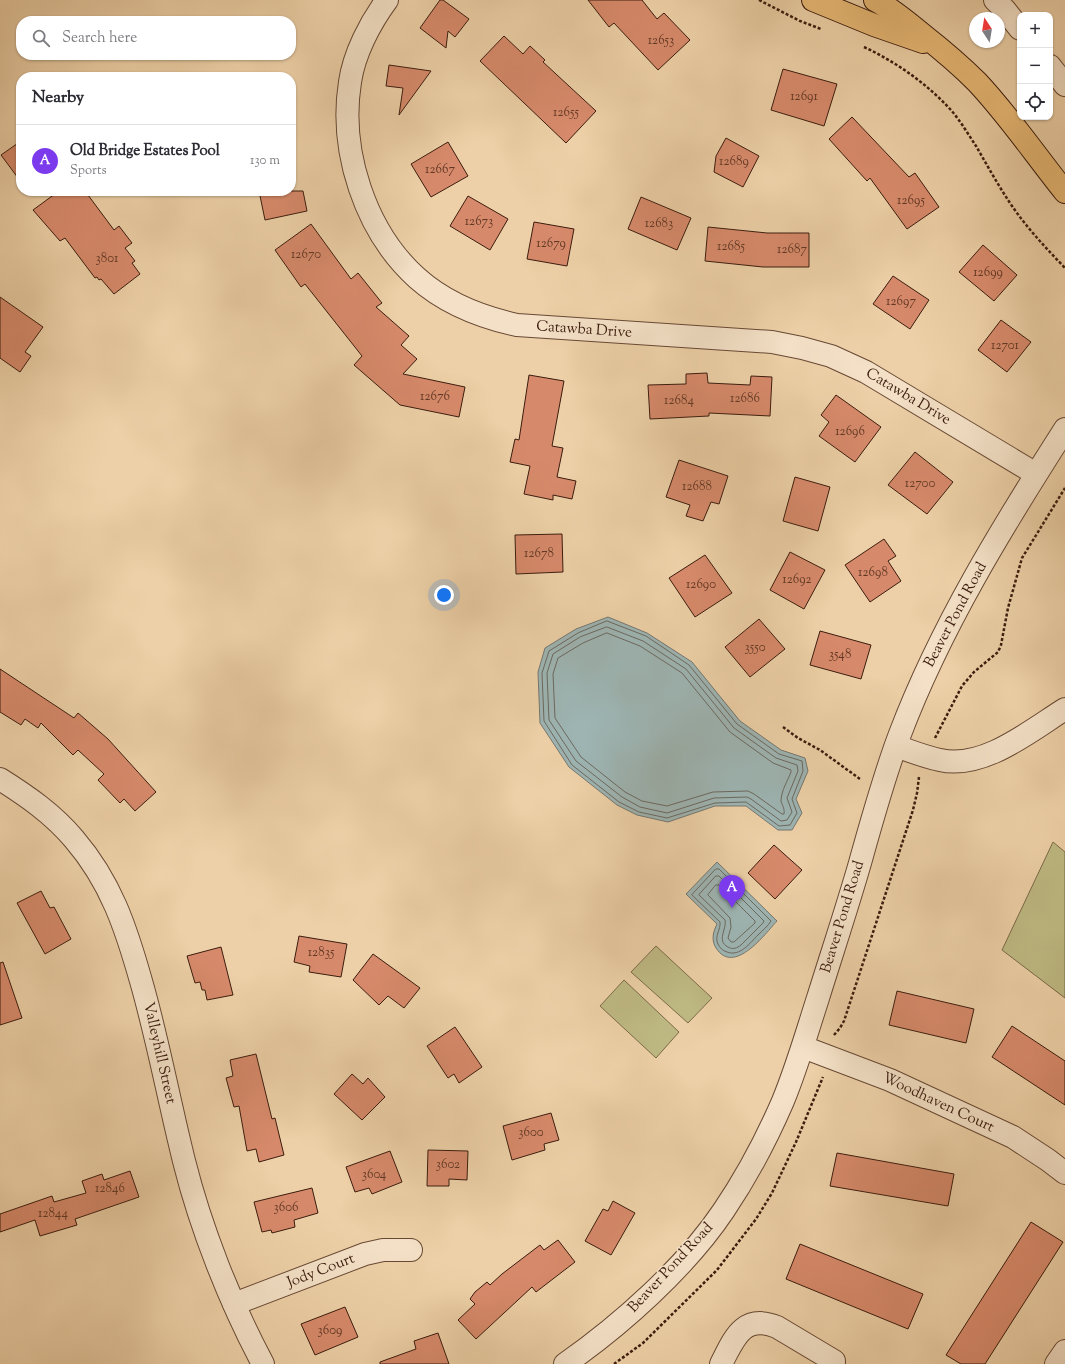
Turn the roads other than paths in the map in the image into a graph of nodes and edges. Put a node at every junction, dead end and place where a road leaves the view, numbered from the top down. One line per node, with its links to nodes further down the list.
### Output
1 (387, 0): 11 (street, Catawba Drive)
2 (813, 0): 6 (main road)
3 (875, 0): 6 (main road)
4 (994, 0): 5 (street)
5 (1017, 25)
6 (939, 48): 9 (main road)
7 (1053, 70): 8 (street)
8 (1065, 85)
9 (1065, 192)
10 (1065, 429): 11 (street, Beaver Pond Road)
11 (1036, 474): 13 (street, Beaver Pond Road)
12 (1065, 709): 13 (street)
13 (896, 746): 15 (street, Beaver Pond Road)
14 (0, 779): 18 (street, Valleyhill Street)
15 (803, 1047): 16 (street, Woodhaven Court); 21 (street, Beaver Pond Road)
16 (1065, 1173)
17 (411, 1250): 18 (street, Jody Court)
18 (234, 1304): 20 (street, Valleyhill Street)
19 (1065, 1352): 24 (street)
20 (263, 1364)
21 (565, 1364)
22 (721, 1364): 23 (street)
23 (834, 1364)
24 (1056, 1364)

